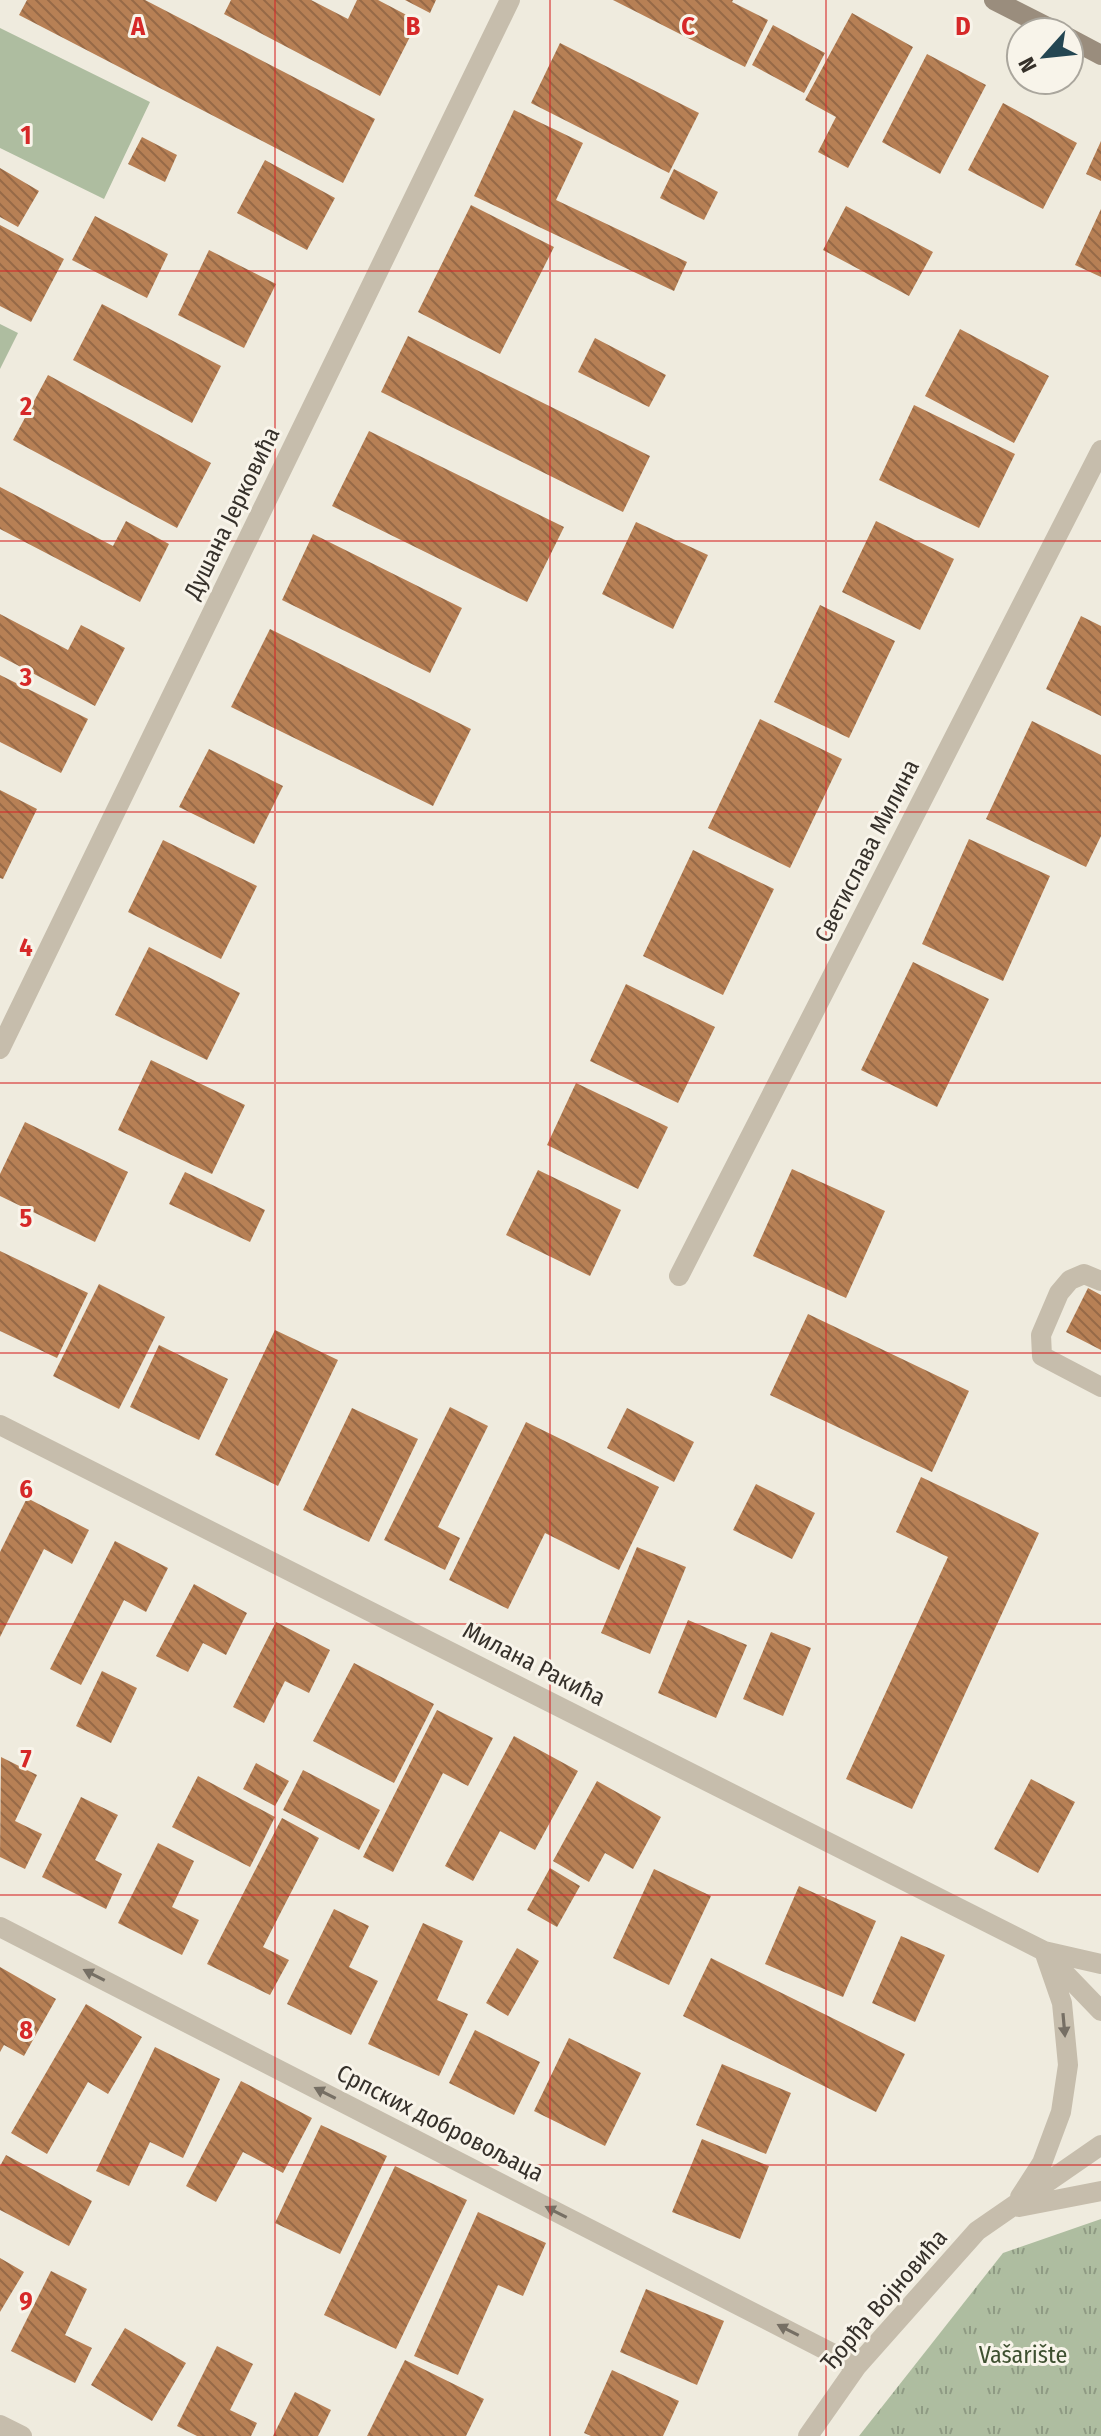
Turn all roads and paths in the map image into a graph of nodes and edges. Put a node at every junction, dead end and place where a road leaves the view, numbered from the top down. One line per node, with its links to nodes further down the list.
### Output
1 (510, 0): 5 (street, Душана Јерковића)
2 (994, 0): 3 (main road)
3 (1026, 16)
4 (1101, 450): 6 (street, Светислава Милина)
5 (0, 1049)
6 (679, 1276)
7 (1101, 1281): 8 (street)
8 (1101, 1387)
9 (0, 1425): 11 (street, Милана Ракића)
10 (0, 1927): 17 (street, Српских добровољаца, one-way to 10)
11 (1044, 1951): 12 (street, Милана Ракића); 13 (street, Милана Ракића); 16 (street, one-way to 16)
12 (1101, 1964)
13 (1101, 2011)
14 (1101, 2145): 16 (street, Ђорђа Војновића)
15 (1101, 2191): 16 (street, Ђорђа Војновића)
16 (1011, 2209): 17 (street, Ђорђа Војновића)
17 (857, 2366): 20 (street, Ђорђа Војновића)
18 (0, 2425): 19 (street)
19 (22, 2436)
20 (808, 2436)

